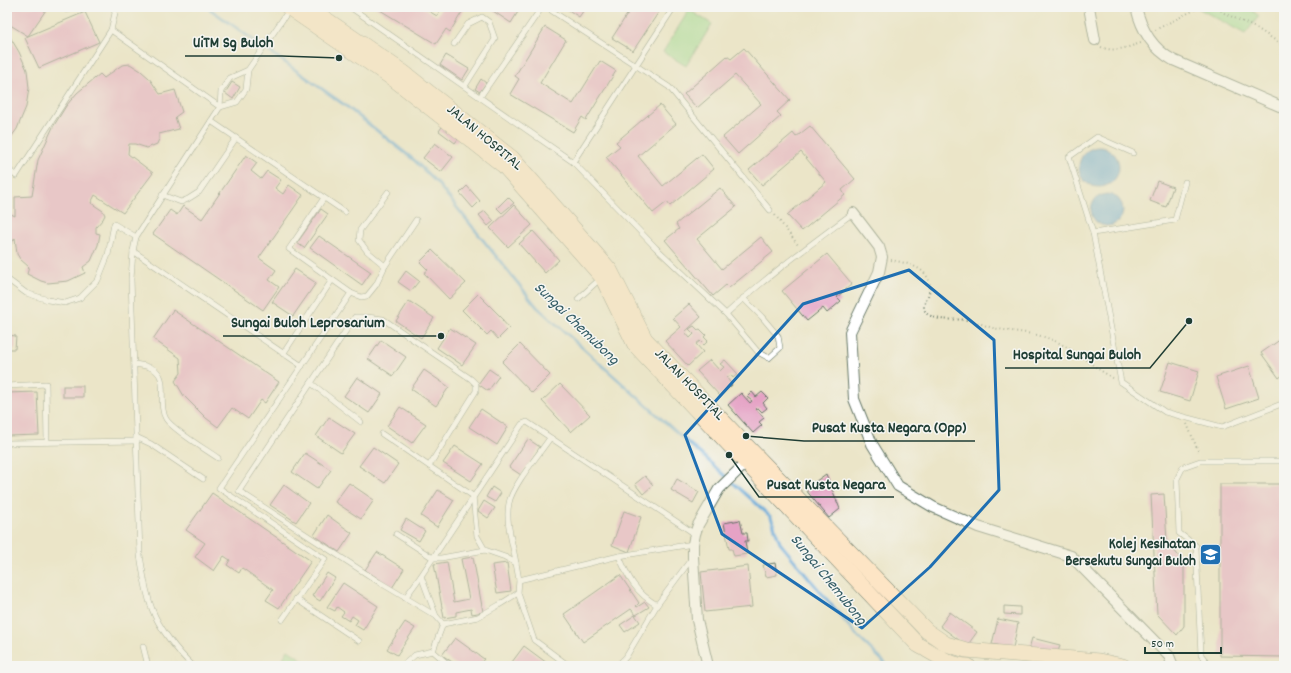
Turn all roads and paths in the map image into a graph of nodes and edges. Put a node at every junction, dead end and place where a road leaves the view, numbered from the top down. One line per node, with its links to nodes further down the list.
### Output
1 (113, 7): 12 (lane)
2 (308, 7): 43 (main road, JALAN HOSPITAL)
3 (350, 7): 20 (lane)
4 (542, 7): 21 (lane)
5 (674, 7): 18 (lane)
6 (1089, 7): 14 (street)
7 (1136, 7): 13 (street)
8 (1200, 7): 13 (path)
9 (1219, 7): 17 (path)
10 (289, 10): 19 (lane); 43 (main road, JALAN HOSPITAL)
11 (552, 11): 18 (lane)
12 (111, 30): 22 (lane); 28 (lane)
13 (1146, 33): 23 (street)
14 (1095, 40): 16 (path)
15 (454, 44): 20 (lane)
16 (1140, 44)
17 (1284, 46)
18 (636, 66): 27 (lane); 33 (lane)
19 (248, 70): 22 (lane); 22 (lane)
20 (465, 86): 21 (lane)
21 (480, 97): 27 (lane)
22 (220, 107): 24 (lane)
23 (1284, 108)
24 (211, 121): 25 (lane); 31 (lane)
25 (236, 138): 31 (lane); 32 (lane)
26 (1133, 152): 37 (lane)
27 (573, 162): 49 (lane)
28 (7, 168)
29 (1185, 182): 37 (lane)
30 (388, 192): 42 (lane)
31 (162, 195): 38 (lane)
32 (324, 198): 34 (lane); 45 (lane)
33 (770, 210): 39 (path)
34 (345, 212)
35 (853, 213): 39 (lane); 41 (street)
36 (416, 220): 42 (lane)
37 (1093, 233): 53 (lane)
38 (136, 237): 40 (lane); 44 (lane)
39 (803, 250): 47 (lane)
40 (133, 251): 50 (lane); 51 (lane)
41 (882, 257): 53 (path); 99 (street)
42 (385, 266): 46 (lane)
43 (606, 273): 48 (lane); 67 (main road, JALAN HOSPITAL)
44 (7, 279)
45 (332, 280): 46 (lane); 50 (lane)
46 (351, 293): 52 (lane)
47 (743, 298): 49 (lane); 49 (lane)
48 (578, 299)
49 (726, 314)
50 (283, 354): 52 (lane)
51 (134, 364): 61 (lane); 64 (lane)
52 (302, 366): 82 (lane)
53 (1121, 382): 57 (lane)
54 (311, 383): 58 (lane); 68 (lane); 81 (lane)
55 (7, 386): 62 (lane)
56 (1284, 403): 57 (lane)
57 (1183, 417): 65 (path)
58 (361, 422)
59 (382, 434): 68 (lane)
60 (550, 438): 70 (lane); 72 (lane); 77 (lane)
61 (136, 439): 62 (lane); 69 (lane); 91 (lane)
62 (47, 442): 63 (lane)
63 (7, 443)
64 (218, 458)
65 (1200, 460): 66 (lane); 100 (lane)
66 (1284, 461)
67 (747, 462): 72 (street); 97 (main road, JALAN HOSPITAL); 98 (main road, JALAN HOSPITAL)
68 (429, 466): 70 (lane)
69 (203, 479)
70 (473, 496): 73 (lane); 76 (lane)
71 (396, 534): 76 (lane)
72 (694, 539): 74 (lane); 75 (street)
73 (486, 550): 76 (lane); 77 (lane)
74 (619, 556): 79 (lane); 83 (lane)
75 (693, 557): 83 (lane); 96 (street)
76 (433, 558): 78 (lane)
77 (516, 564): 79 (lane)
78 (421, 576): 81 (lane); 84 (lane)
79 (519, 580): 80 (lane)
80 (518, 593): 86 (lane); 94 (lane)
81 (405, 598): 84 (lane)
82 (296, 599): 85 (lane); 87 (lane)
83 (657, 605): 95 (lane)
84 (436, 616): 86 (lane)
85 (282, 620)
86 (443, 624): 89 (lane)
87 (359, 641)
88 (143, 646): 90 (lane)
89 (434, 651): 92 (lane); 93 (lane)
90 (148, 666)
91 (192, 666)
92 (402, 666)
93 (450, 666)
94 (569, 666)
95 (618, 666)
96 (708, 666)
97 (968, 666)
98 (1123, 666)
99 (1173, 666)
100 (1210, 666)

